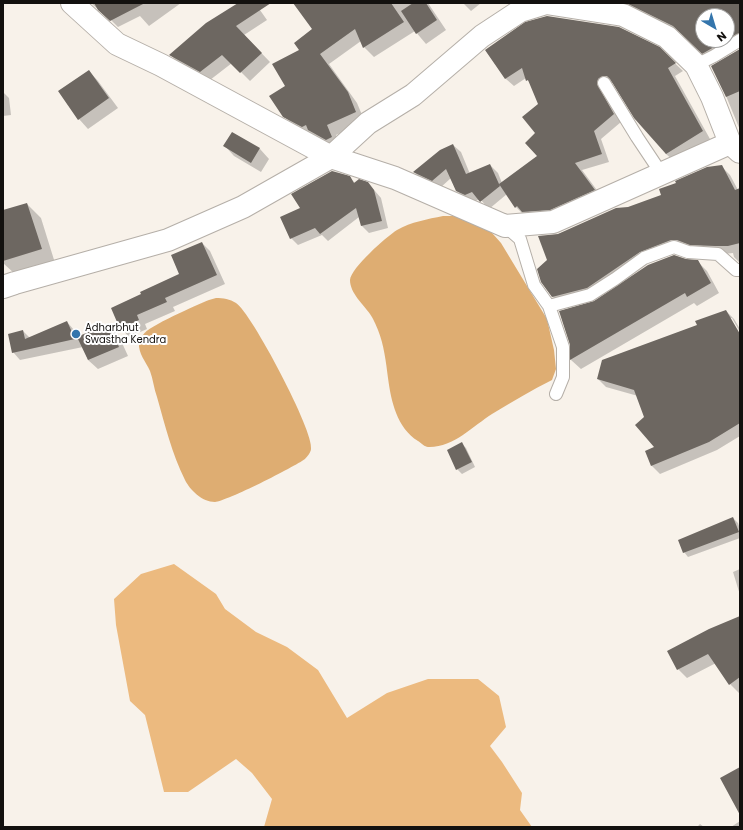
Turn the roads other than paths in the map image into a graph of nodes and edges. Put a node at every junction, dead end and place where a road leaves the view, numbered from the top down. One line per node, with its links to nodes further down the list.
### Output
1 (72, 3): 6 (street)
2 (740, 40): 3 (lane)
3 (696, 65): 5 (street); 6 (street)
4 (604, 83): 7 (lane)
5 (735, 147): 7 (street)
6 (331, 157): 8 (street); 10 (street)
7 (661, 173): 8 (street)
8 (505, 226): 11 (lane)
9 (740, 270): 11 (lane)
10 (3, 287)
11 (549, 306): 12 (lane)
12 (556, 394)

